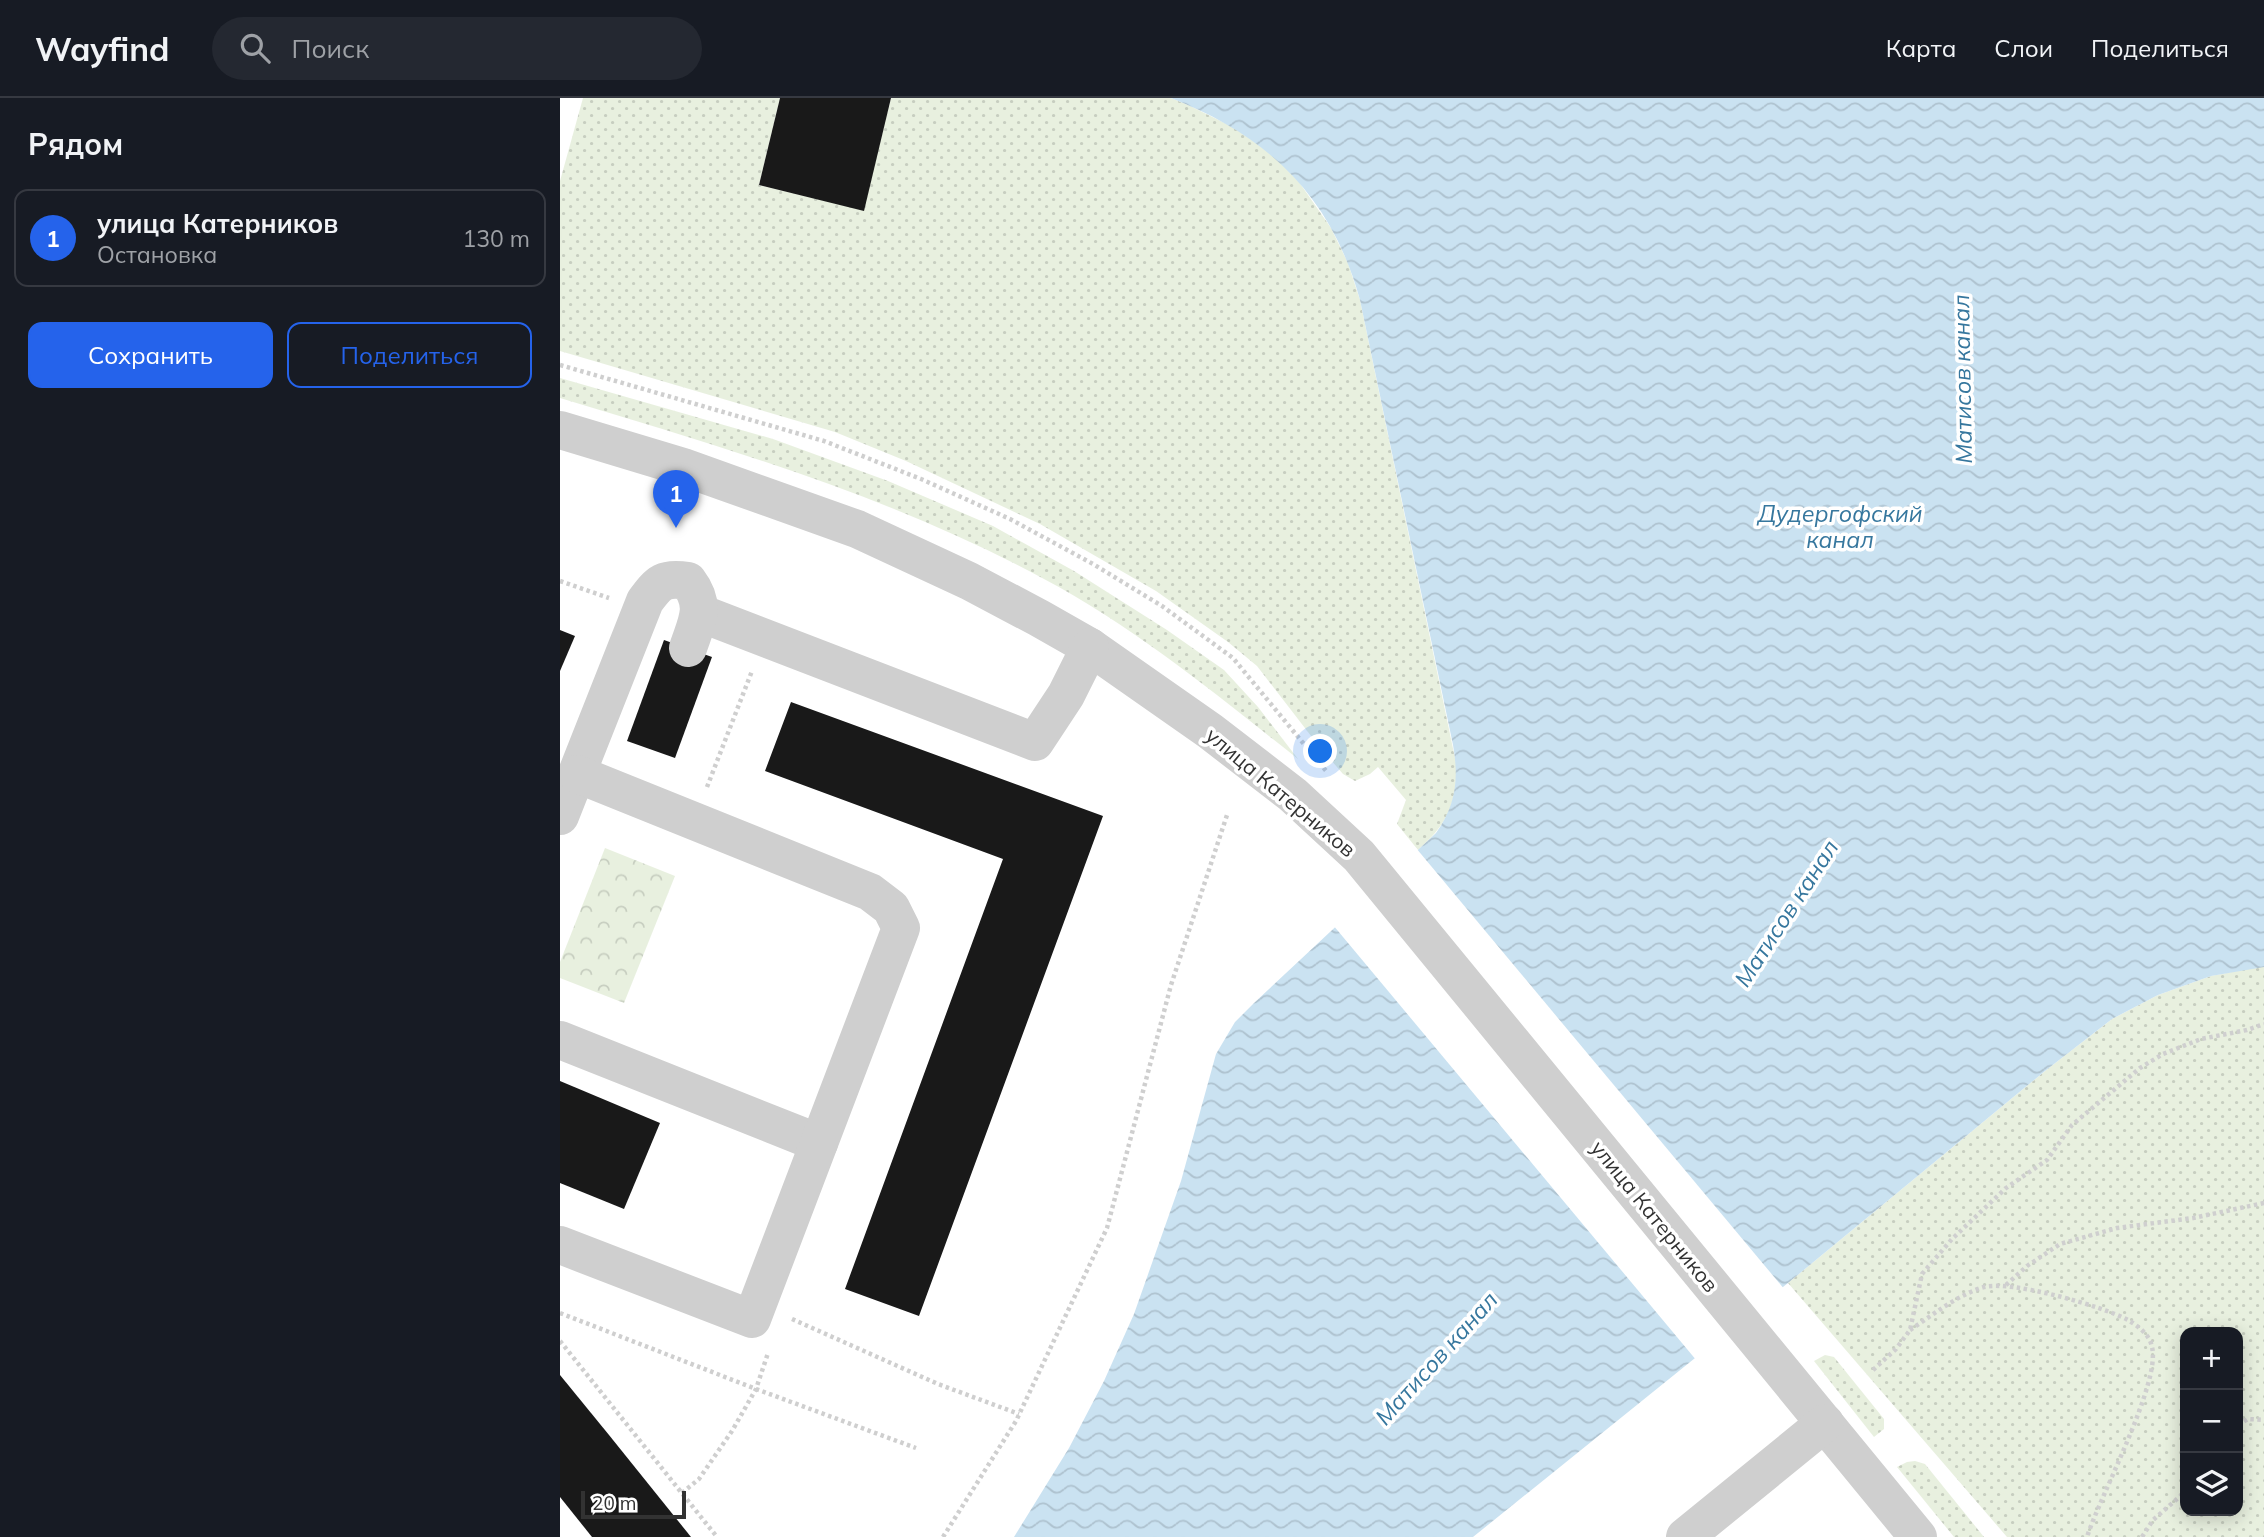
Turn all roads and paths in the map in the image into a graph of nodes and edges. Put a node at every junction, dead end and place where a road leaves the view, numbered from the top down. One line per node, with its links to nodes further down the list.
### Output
1 (560, 365): 10 (path)
2 (560, 430): 6 (street, улица Катерников)
3 (560, 581): 4 (path)
4 (642, 610): 5 (street); 9 (street)
5 (700, 613): 6 (street); 7 (street)
6 (1090, 647): 30 (street, улица Катерников)
7 (688, 648)
8 (757, 659): 11 (path)
9 (577, 774): 13 (street); 16 (street)
10 (1331, 777)
11 (704, 793)
12 (1228, 812): 27 (path)
13 (560, 816)
14 (2264, 1024): 22 (path)
15 (560, 1040): 16 (street)
16 (820, 1143): 18 (street)
17 (2264, 1203): 19 (path)
18 (560, 1245)
19 (2005, 1286): 22 (path); 38 (path)
20 (560, 1312): 26 (path)
21 (782, 1314): 27 (path)
22 (1910, 1330): 25 (path)
23 (560, 1341): 32 (path)
24 (769, 1352): 26 (path)
25 (1873, 1370)
26 (756, 1389): 31 (path); 32 (path)
27 (1019, 1414): 35 (path)
28 (2264, 1420): 29 (path)
29 (2243, 1422)
30 (1825, 1423): 36 (street); 37 (street, улица Катерников)
31 (916, 1448)
32 (682, 1493): 34 (path)
33 (2180, 1496): 39 (path)
34 (717, 1537)
35 (943, 1537)
36 (1685, 1537)
37 (1918, 1537)
38 (2087, 1537)
39 (2142, 1537)

